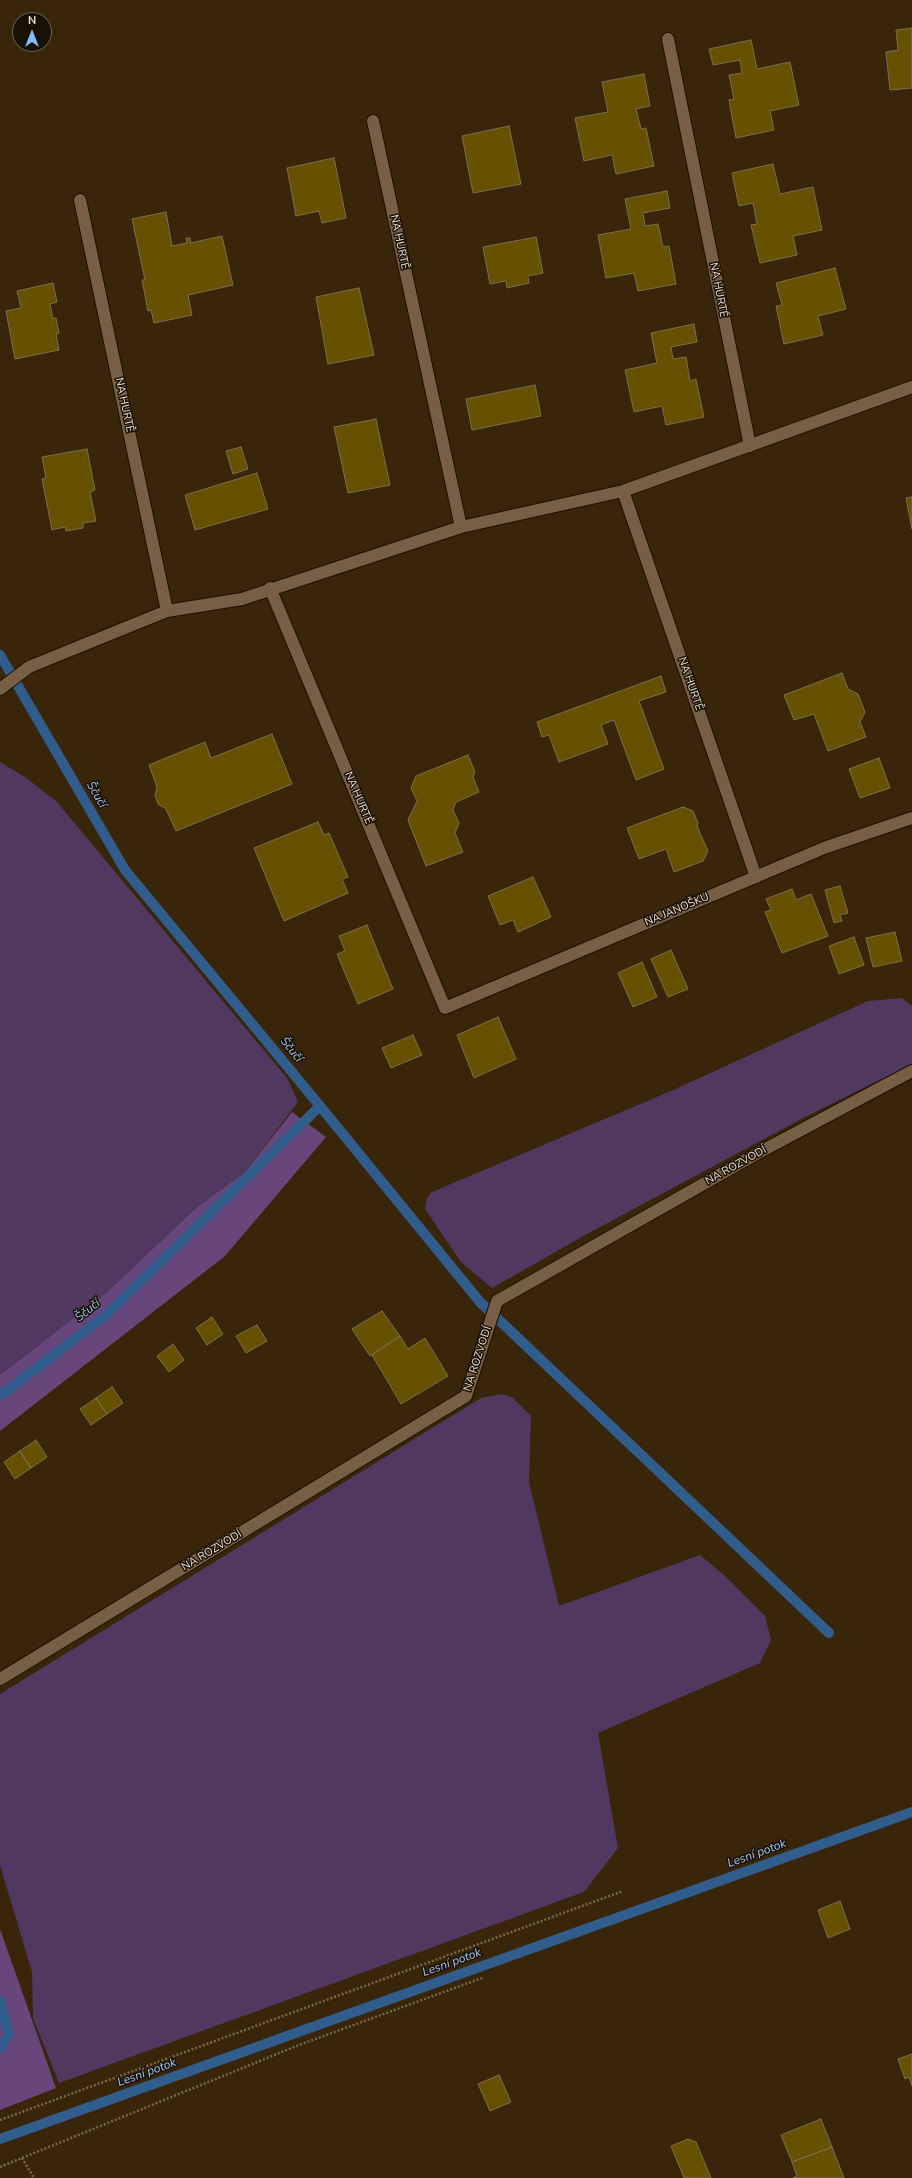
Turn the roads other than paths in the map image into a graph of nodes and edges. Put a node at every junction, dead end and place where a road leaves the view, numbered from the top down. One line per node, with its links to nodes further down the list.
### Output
1 (668, 39): 5 (street, NA HURTĚ)
2 (373, 121): 7 (street, NA HURTĚ)
3 (80, 200): 9 (street, NA HURTĚ)
4 (912, 387): 5 (street)
5 (750, 446): 6 (street)
6 (623, 491): 7 (street); 12 (street, NA HURTĚ)
7 (461, 527): 8 (street)
8 (270, 588): 9 (street); 13 (street, NA HURTĚ)
9 (167, 611): 10 (street)
10 (0, 689)
11 (912, 818): 12 (street, NA JANOŠKU)
12 (756, 877): 13 (street, NA JANOŠKU)
13 (445, 1008)
14 (912, 1071): 15 (street, NA ROZVODÍ)
15 (0, 1680)

